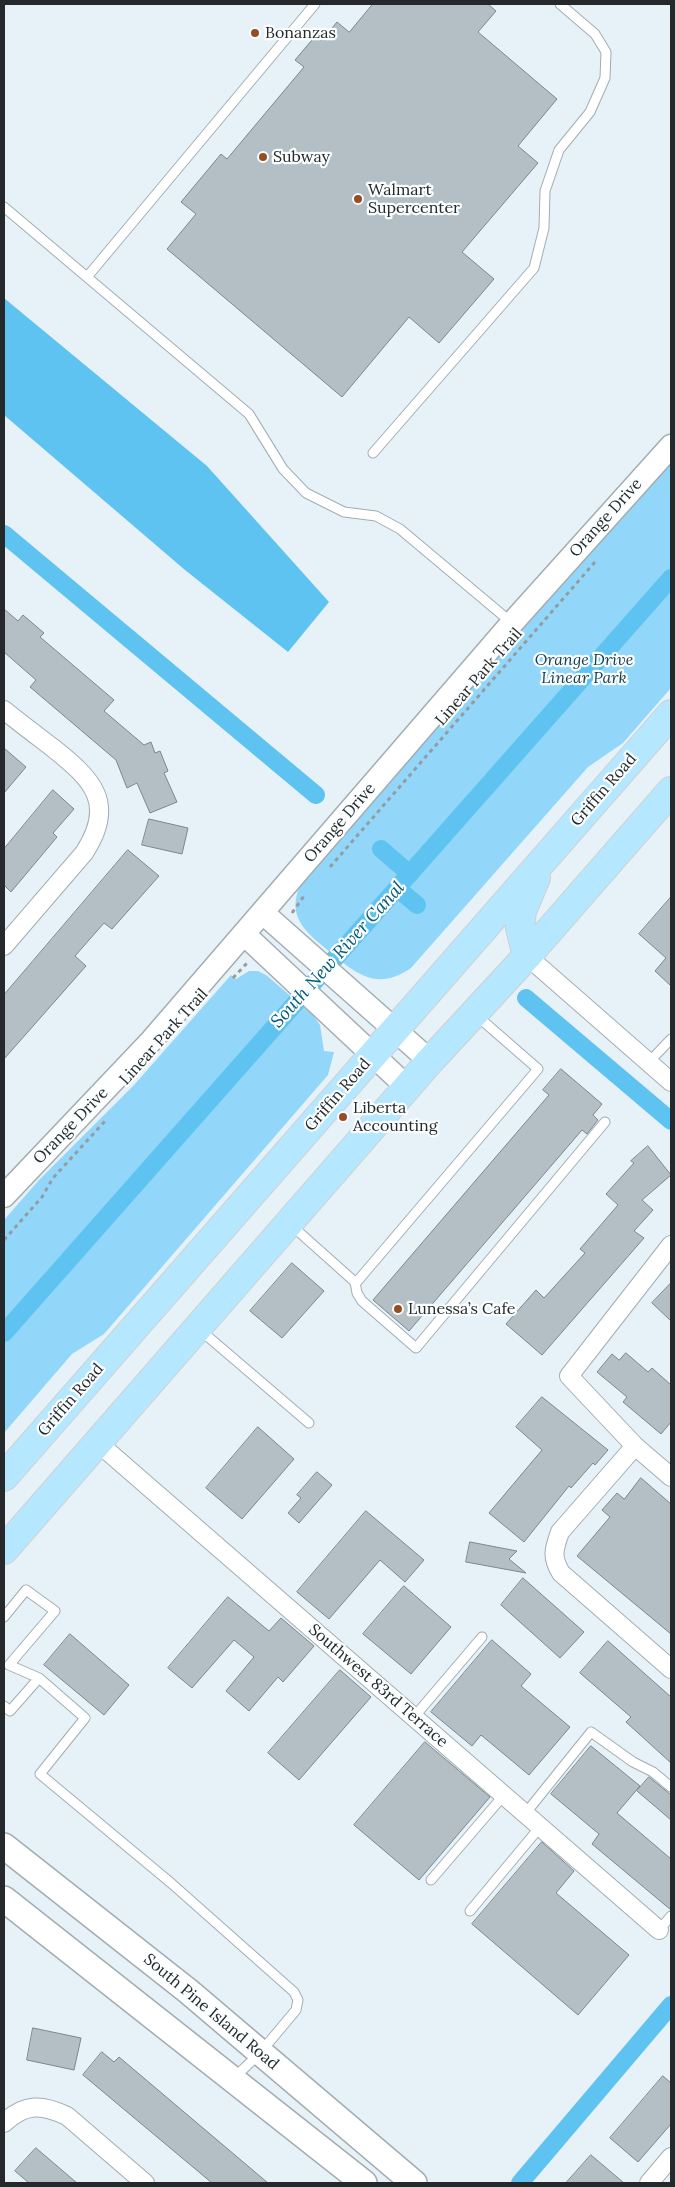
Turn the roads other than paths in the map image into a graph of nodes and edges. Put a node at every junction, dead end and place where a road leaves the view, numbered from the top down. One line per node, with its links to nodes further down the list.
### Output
1 (315, 4): 4 (lane)
2 (560, 4): 6 (lane)
3 (4, 207): 4 (lane)
4 (86, 277): 7 (lane)
5 (671, 446): 7 (street, Orange Drive)
6 (372, 452)
7 (512, 623): 12 (street, Orange Drive)
8 (4, 710): 14 (street)
9 (671, 714): 11 (main road, Griffin Road)
10 (671, 791): 15 (main road)
11 (544, 858): 15 (main road); 17 (main road, Griffin Road)
12 (263, 913): 13 (street, Orange Drive); 17 (street)
13 (245, 934): 19 (street); 25 (street, Orange Drive)
14 (4, 946)
15 (527, 956): 16 (main road); 21 (street)
16 (474, 1013): 20 (main road); 28 (lane)
17 (396, 1030): 19 (main road, Griffin Road); 20 (street)
18 (671, 1039): 21 (lane)
19 (374, 1054): 23 (street); 33 (main road, Griffin Road)
20 (430, 1061): 23 (main road)
21 (649, 1062): 22 (street)
22 (671, 1082)
23 (408, 1087): 26 (main road)
24 (605, 1122): 28 (lane)
25 (5, 1190)
26 (288, 1222): 28 (lane); 29 (main road)
27 (671, 1245): 32 (street)
28 (355, 1284)
29 (197, 1328): 30 (lane); 31 (main road)
30 (309, 1423)
31 (98, 1442): 35 (main road); 41 (street, Southwest 83rd Terrace)
32 (635, 1446): 34 (street); 38 (street)
33 (4, 1477)
34 (671, 1477)
35 (4, 1550)
36 (4, 1617): 39 (lane)
37 (482, 1637): 41 (lane)
38 (671, 1668)
39 (39, 1678): 40 (lane); 52 (lane)
40 (4, 1706)
41 (414, 1717): 43 (street, Southwest 83rd Terrace)
42 (671, 1787): 44 (lane)
43 (504, 1796): 44 (street, Southwest 83rd Terrace); 47 (lane)
44 (525, 1814): 45 (street, Southwest 83rd Terrace)
45 (540, 1828): 49 (lane); 51 (street, Southwest 83rd Terrace)
46 (4, 1846): 52 (main road, South Pine Island Road)
47 (431, 1880)
48 (4, 1899): 53 (main road)
49 (470, 1911)
50 (671, 1916): 51 (lane)
51 (659, 1930)
52 (260, 2053): 53 (lane); 58 (main road, South Pine Island Road)
53 (232, 2080): 57 (main road)
54 (4, 2123): 56 (street)
55 (671, 2157): 59 (street)
56 (145, 2183)
57 (364, 2183)
58 (414, 2183)
59 (649, 2183)

